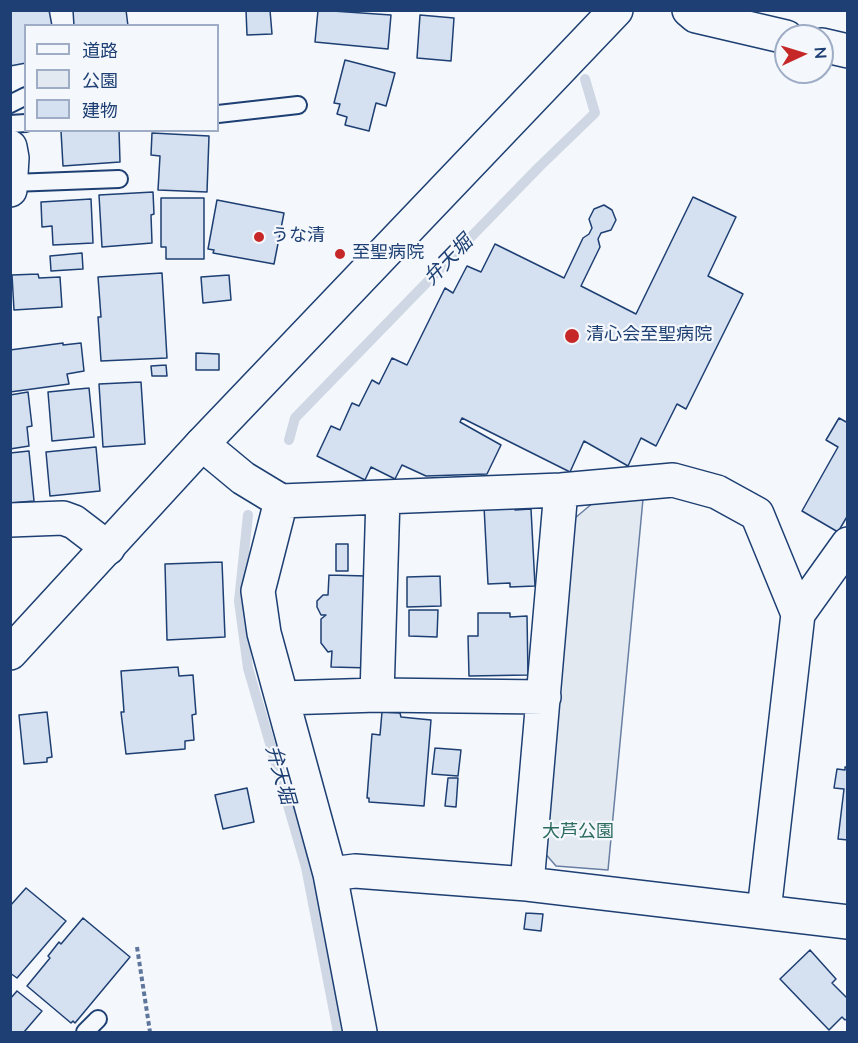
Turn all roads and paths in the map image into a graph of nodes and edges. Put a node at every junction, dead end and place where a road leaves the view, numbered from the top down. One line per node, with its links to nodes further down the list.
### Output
1 (616, 10): 11 (street)
2 (689, 10): 3 (street)
3 (774, 34)
4 (24, 97): 5 (lane)
5 (10, 104)
6 (298, 105): 7 (lane)
7 (219, 114)
8 (10, 147): 10 (street)
9 (119, 179): 10 (lane)
10 (11, 186)
11 (202, 444): 14 (street); 17 (street)
12 (561, 490): 13 (street); 18 (street); 22 (street)
13 (383, 497): 14 (street); 20 (street)
14 (281, 501): 21 (street)
15 (10, 520): 17 (street)
16 (848, 544): 18 (street)
17 (108, 548): 19 (street)
18 (798, 614): 25 (street)
19 (10, 653)
20 (377, 695): 21 (street); 22 (street)
21 (283, 698): 23 (street)
22 (544, 698): 24 (street)
23 (330, 874): 24 (street); 31 (street)
24 (527, 884): 25 (street)
25 (764, 910): 26 (street)
26 (848, 922)
27 (137, 947): 30 (path)
28 (98, 1019): 29 (lane)
29 (85, 1032)
30 (150, 1032)
31 (360, 1032)

